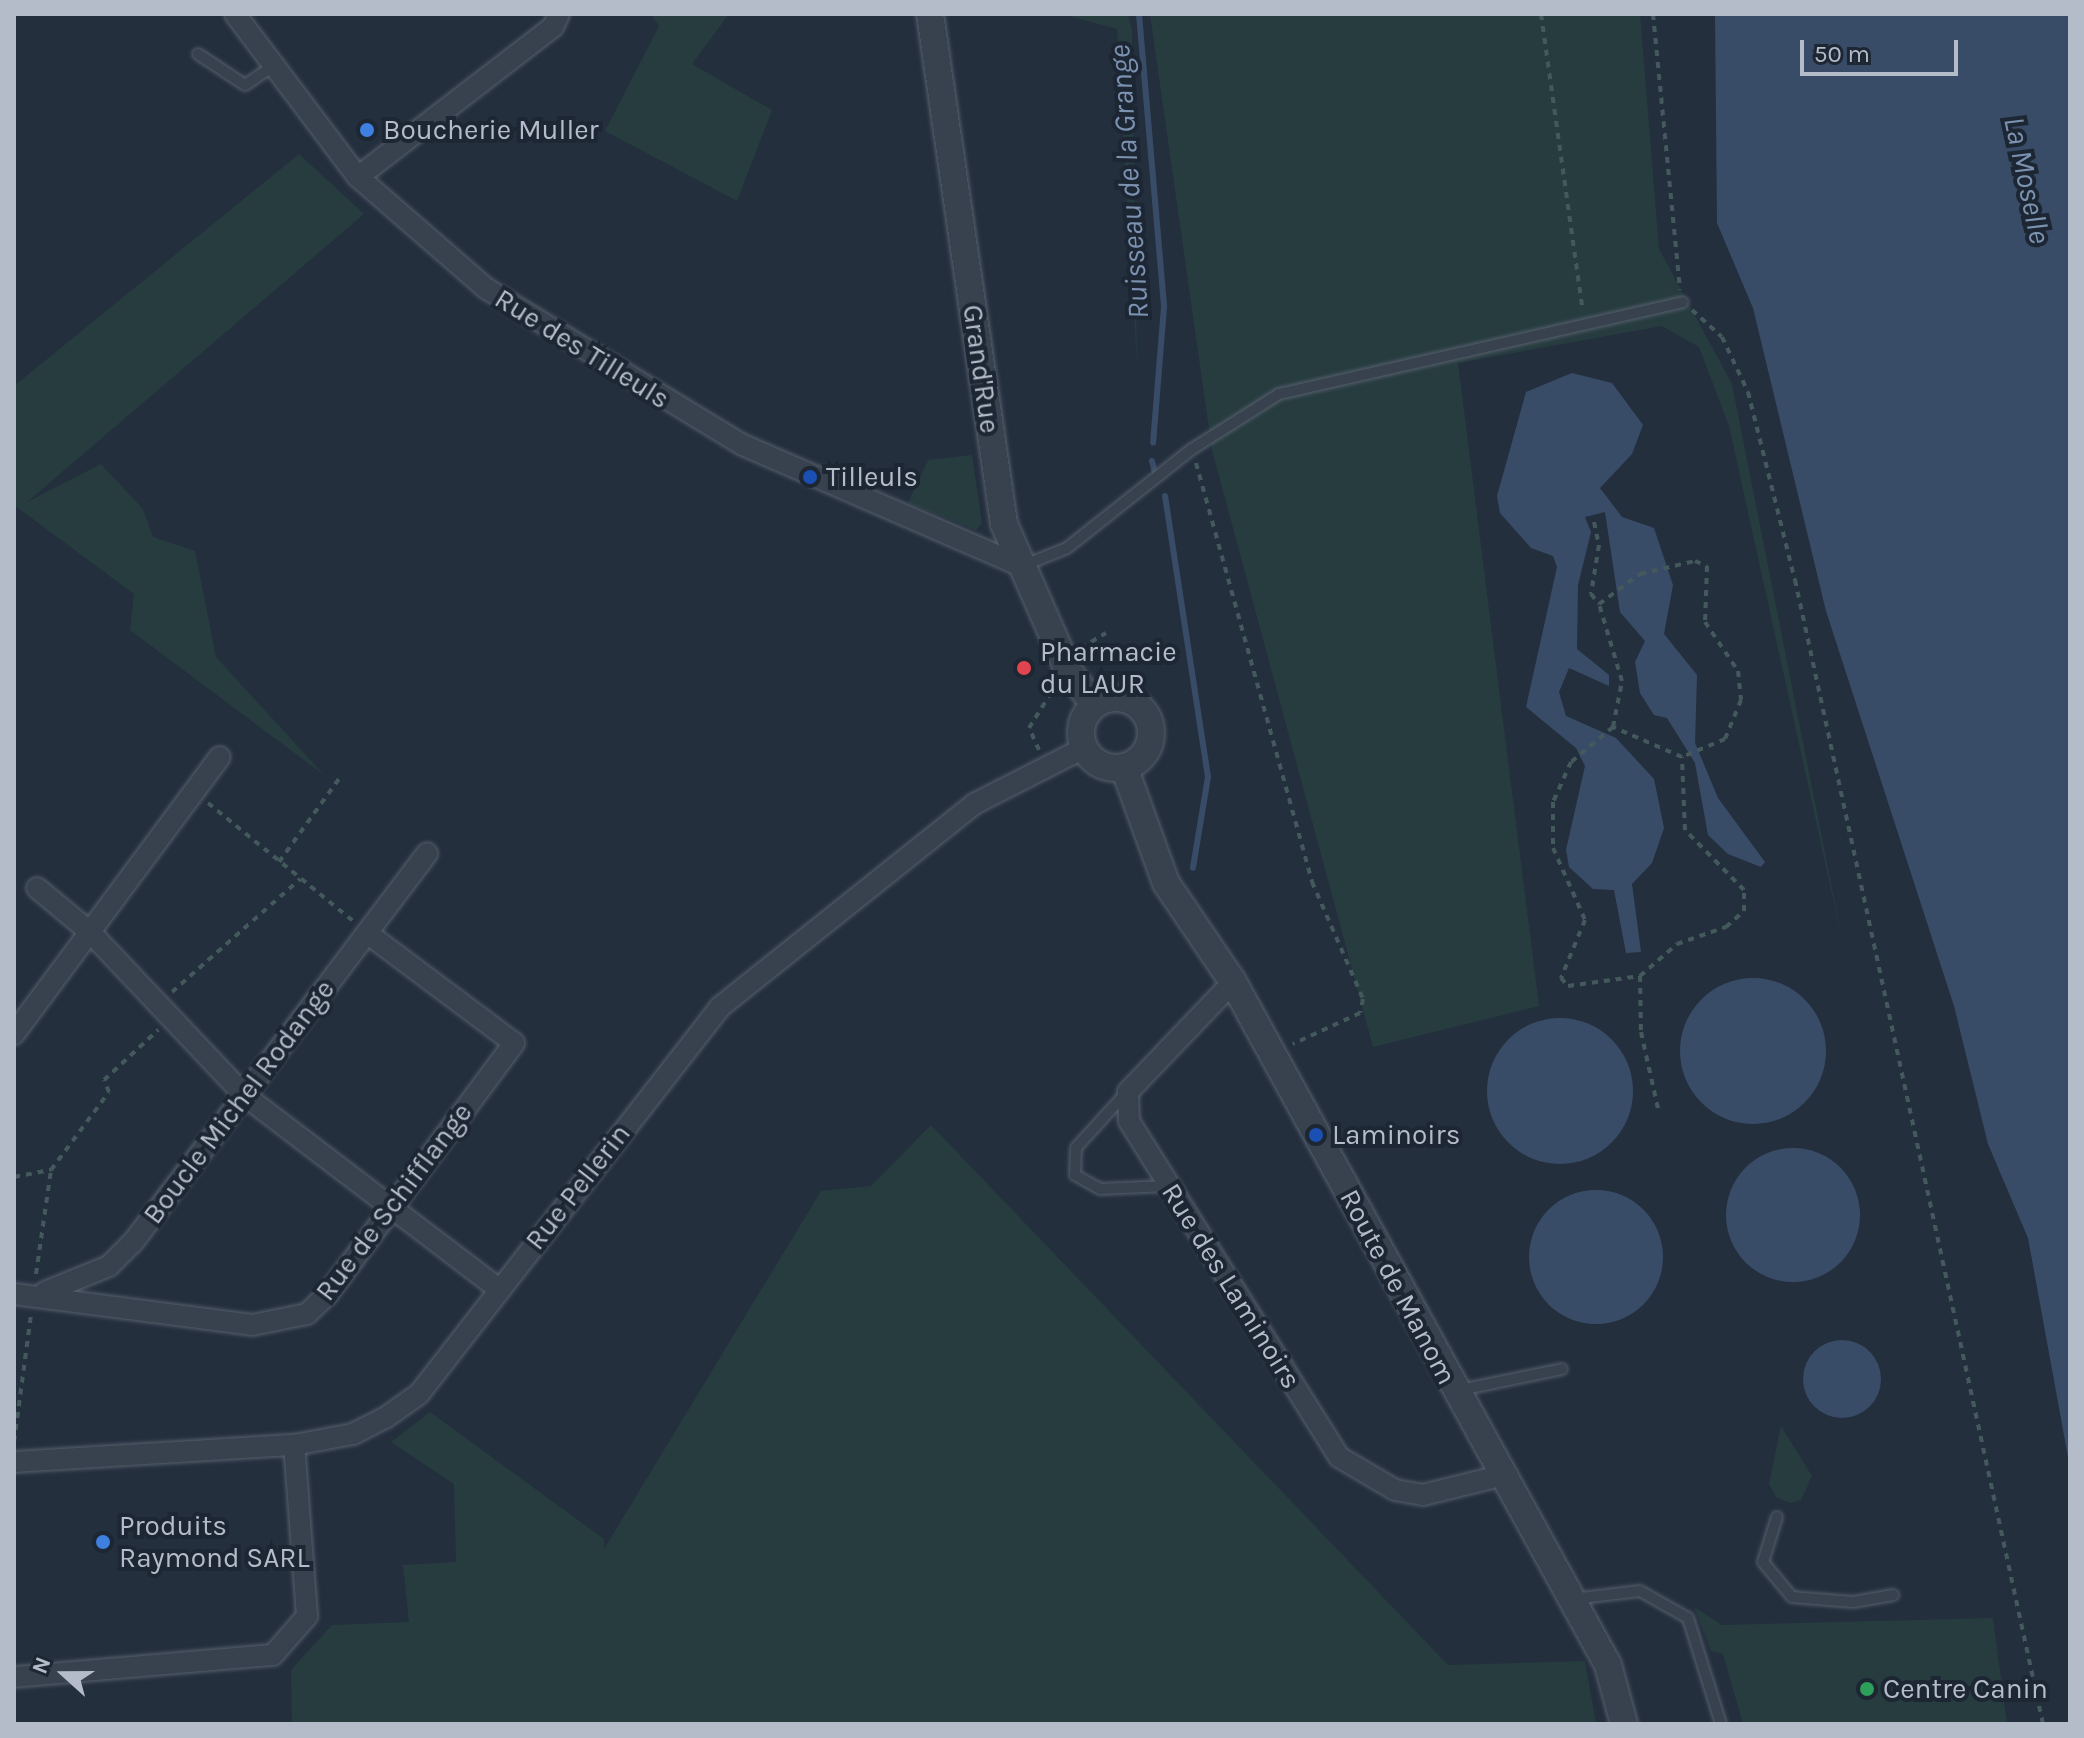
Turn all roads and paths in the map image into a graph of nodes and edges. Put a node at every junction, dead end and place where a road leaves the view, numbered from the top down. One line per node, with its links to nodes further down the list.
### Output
1 (235, 14): 7 (street, Rue des Tilleuls)
2 (559, 14): 8 (street)
3 (930, 14): 13 (street, Grand'Rue)
4 (1541, 14): 10 (path)
5 (1653, 14): 9 (path)
6 (198, 54): 7 (lane)
7 (272, 67): 8 (street, Rue des Tilleuls)
8 (358, 177): 13 (street, Rue des Tilleuls)
9 (1683, 302): 10 (lane); 57 (path)
10 (1585, 322): 11 (lane)
11 (1192, 449): 13 (lane); 35 (path)
12 (1594, 522): 14 (path)
13 (1019, 565): 16 (street, Grand'Rue)
14 (1601, 602): 17 (path); 20 (path)
15 (1058, 678): 19 (path)
16 (1094, 704): 18 (street); 22 (street)
17 (1613, 727): 20 (path); 31 (path)
18 (1084, 748): 22 (street); 42 (street, Rue Pellerin)
19 (1040, 752)
20 (1683, 756): 31 (path)
21 (220, 757): 24 (street)
22 (1124, 767): 32 (street, Route de Manom)
23 (341, 776): 26 (path)
24 (194, 792): 26 (path); 29 (street)
25 (427, 853): 30 (street, Boucle Michel Rodange)
26 (279, 862): 27 (path)
27 (300, 879): 30 (path); 33 (path)
28 (37, 888): 29 (street)
29 (90, 932): 33 (street); 34 (street)
30 (367, 933): 37 (street, Boucle Michel Rodange); 41 (street, Rue de Schifflange)
31 (1640, 976): 38 (path)
32 (1233, 982): 35 (street, Route de Manom); 36 (street)
33 (165, 1011): 37 (street); 39 (path)
34 (14, 1034)
35 (1271, 1055): 45 (street, Route de Manom)
36 (1128, 1092): 40 (street, Rue des Laminoirs); 40 (lane)
37 (244, 1095): 41 (street); 43 (street, Boucle Michel Rodange)
38 (1659, 1113)
39 (14, 1177)
40 (1167, 1186): 50 (street, Rue des Laminoirs)
41 (391, 1210): 42 (street); 43 (street, Rue de Schifflange)
42 (499, 1289): 48 (street, Rue Pellerin)
43 (20, 1291)
44 (1562, 1369): 45 (lane)
45 (1454, 1391): 50 (street, Route de Manom)
46 (29, 1439): 47 (path)
47 (14, 1440)
48 (294, 1445): 49 (street, Rue Pellerin); 54 (street)
49 (14, 1462)
50 (1500, 1476): 53 (street, Route de Manom)
51 (1777, 1517): 52 (lane)
52 (1893, 1595)
53 (1571, 1599): 55 (street, Route de Manom); 56 (lane)
54 (14, 1677)
55 (1624, 1724)
56 (1721, 1724)
57 (2043, 1724)

